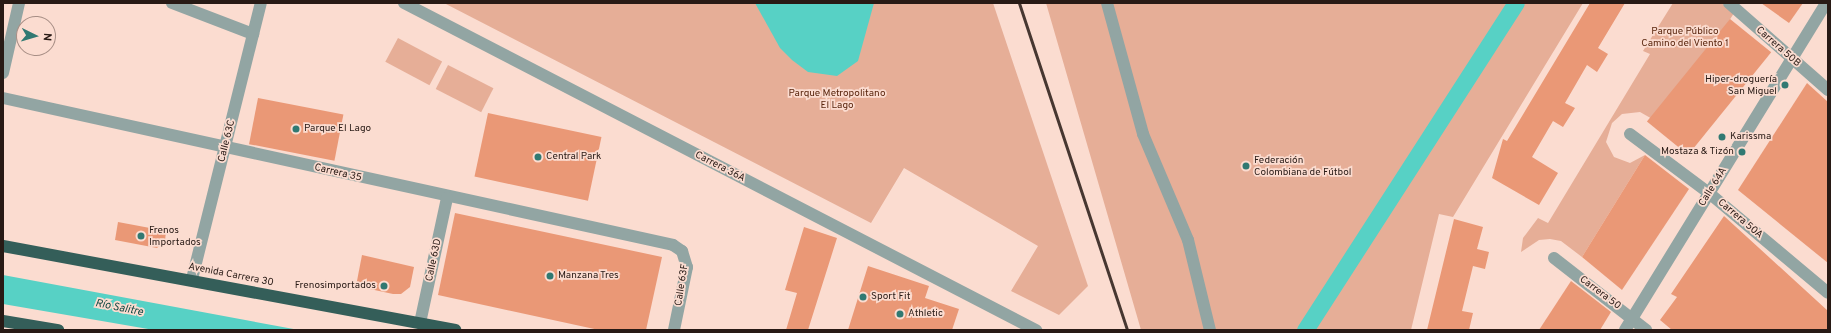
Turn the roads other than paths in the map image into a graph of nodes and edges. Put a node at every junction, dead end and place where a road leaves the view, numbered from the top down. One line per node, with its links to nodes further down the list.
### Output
1 (18, 3): 10 (street)
2 (172, 3): 8 (street)
3 (261, 3): 8 (street, Calle 63C)
4 (404, 3): 28 (street, Carrera 36A)
5 (1106, 3): 29 (street)
6 (1728, 3): 9 (street, Carrera 50B)
7 (1826, 3): 9 (street, Calle 64A)
8 (253, 34): 14 (street, Calle 63C)
9 (1792, 59): 11 (street, Carrera 50B); 15 (street, Calle 64A)
10 (3, 73)
11 (1828, 90)
12 (3, 98): 14 (street, Carrera 35)
13 (1630, 134): 15 (street, Carrera 50A)
14 (225, 148): 16 (street, Carrera 35); 20 (street, Calle 63C)
15 (1709, 193): 21 (street, Carrera 50A); 22 (street, Calle 64A)
16 (447, 198): 17 (street, Carrera 35); 24 (street, Calle 63D)
17 (673, 245): 27 (street, Calle 63F)
18 (3, 246): 20 (highway, Avenida Carrera 30)
19 (1554, 258): 22 (street, Carrera 50)
20 (192, 279): 24 (highway, Avenida Carrera 30)
21 (1828, 294)
22 (1632, 318): 30 (street, Calle 64A); 31 (street, Carrera 50)
23 (3, 321): 25 (highway)
24 (420, 323): 26 (highway, Avenida Carrera 30)
25 (58, 330)
26 (455, 330)
27 (676, 330)
28 (1036, 330)
29 (1210, 330)
30 (1625, 330)
31 (1646, 330)

